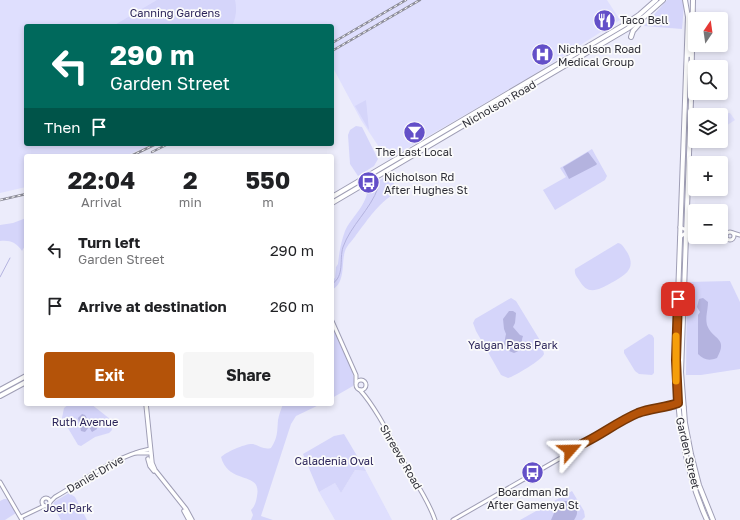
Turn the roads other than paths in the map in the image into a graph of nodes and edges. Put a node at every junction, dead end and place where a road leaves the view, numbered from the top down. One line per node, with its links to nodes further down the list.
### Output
1 (654, 0): 5 (main road, Nicholson Road)
2 (663, 0): 5 (main road, Nicholson Road)
3 (685, 0): 10 (main road, Garden Street)
4 (693, 0): 6 (main road, Garden Street)
5 (651, 8): 7 (main road); 13 (main road, Nicholson Road); 15 (main road, Nicholson Road)
6 (693, 12)
7 (631, 37)
8 (689, 52): 10 (main road)
9 (692, 52): 11 (main road, Garden Street)
10 (686, 65): 14 (main road, Garden Street)
11 (688, 156)
12 (688, 168): 14 (main road); 19 (main road, Garden Street)
13 (360, 186): 15 (main road); 17 (main road, Nicholson Road)
14 (682, 188): 18 (main road, Garden Street)
15 (344, 190): 16 (main road, Nicholson Road)
16 (334, 195)
17 (334, 202)
18 (680, 227): 19 (street); 23 (main road, Garden Street)
19 (686, 232): 23 (street); 36 (main road, Garden Street)
20 (728, 232): 21 (street)
21 (733, 235): 22 (street); 24 (street)
22 (740, 236)
23 (680, 237): 38 (main road, Garden Street)
24 (728, 239)
25 (334, 326): 26 (street, Shreeve Road)
26 (356, 375): 28 (street, Shreeve Road); 30 (street, Shreeve Road)
27 (24, 377): 32 (main road)
28 (361, 380): 30 (street); 31 (street, Shreeve Road)
29 (24, 383): 35 (main road)
30 (356, 383): 33 (street, Shreeve Road)
31 (364, 389): 33 (street); 34 (street, Shreeve Road)
32 (0, 390)
33 (360, 390): 34 (street, Shreeve Road)
34 (365, 396): 52 (street, Shreeve Road)
35 (0, 397)
36 (683, 405): 38 (street); 56 (main road, Garden Street)
37 (145, 406): 41 (main road)
38 (678, 406): 39 (street); 55 (main road, Garden Street)
39 (580, 446): 40 (street); 43 (street)
40 (570, 449): 42 (street); 43 (street)
41 (149, 451): 47 (street, Daniel Drive); 53 (main road)
42 (564, 452): 44 (street); 45 (street)
43 (572, 453): 44 (street)
44 (567, 457): 45 (street)
45 (559, 459): 54 (street)
46 (0, 482): 51 (street)
47 (55, 497): 48 (street, Daniel Drive); 49 (street, Daniel Drive)
48 (48, 498): 49 (street); 50 (street, Daniel Drive)
49 (50, 502): 50 (street, Daniel Drive)
50 (43, 504): 51 (street, Daniel Drive)
51 (22, 519)
52 (436, 519)
53 (190, 520)
54 (453, 520)
55 (707, 520)
56 (712, 520)

